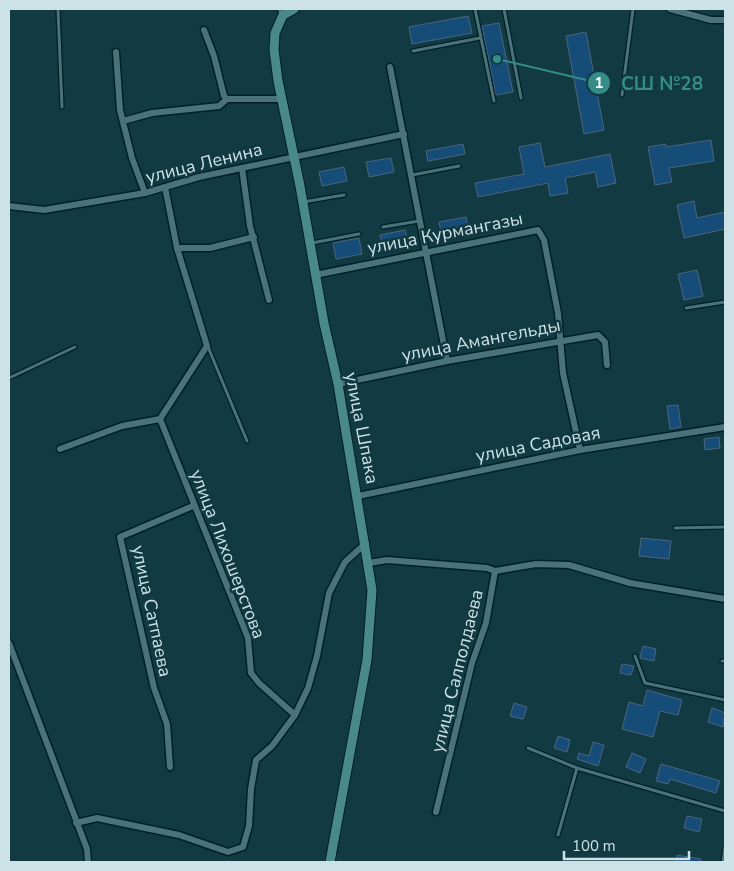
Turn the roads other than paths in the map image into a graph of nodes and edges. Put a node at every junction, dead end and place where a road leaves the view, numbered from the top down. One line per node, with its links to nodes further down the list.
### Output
1 (58, 9): 19 (lane)
2 (294, 9): 7 (street, улица Шпака)
3 (475, 9): 10 (lane)
4 (504, 9): 15 (lane)
5 (633, 9): 14 (lane)
6 (670, 9): 8 (street)
7 (281, 12): 17 (street, улица Шпака)
8 (725, 20)
9 (204, 30): 16 (street)
10 (480, 38): 11 (lane); 18 (lane)
11 (413, 51)
12 (116, 52): 20 (street)
13 (390, 67): 21 (street)
14 (622, 95)
15 (521, 98)
16 (227, 99): 17 (street); 20 (street)
17 (281, 99): 22 (street, улица Шпака)
18 (494, 101)
19 (62, 107)
20 (123, 122): 27 (street)
21 (404, 134): 22 (street, улица Ленина); 25 (street)
22 (294, 157): 24 (street, улица Ленина); 29 (street, улица Шпака)
23 (458, 166): 25 (lane)
24 (242, 168): 26 (street, улица Ленина); 34 (street)
25 (412, 175): 31 (street)
26 (165, 187): 27 (street, улица Ленина); 36 (street)
27 (145, 193): 30 (street, улица Ленина)
28 (344, 195): 29 (lane)
29 (303, 202): 35 (street, улица Шпака)
30 (9, 206)
31 (421, 220): 32 (lane); 37 (street)
32 (383, 227)
33 (359, 234): 35 (lane)
34 (254, 237): 36 (street); 39 (street)
35 (309, 244): 38 (street, улица Шпака)
36 (177, 248): 43 (street)
37 (427, 252): 38 (street, улица Курмангазы); 42 (street, улица Курмангазы); 45 (street)
38 (315, 275): 48 (street, улица Шпака)
39 (268, 300)
40 (725, 302): 41 (lane)
41 (686, 308)
42 (559, 341): 45 (street, улица Амангельды); 46 (street, улица Амангельды); 53 (street, улица Курмангазы)
43 (207, 346): 49 (street); 51 (lane)
44 (75, 347): 47 (lane)
45 (447, 361): 48 (street, улица Амангельды)
46 (607, 365)
47 (9, 378)
48 (338, 384): 54 (street, улица Шпака)
49 (160, 420): 52 (street); 55 (street, улица Лихошерстова)
50 (725, 427): 53 (street, улица Садовая)
51 (247, 441)
52 (60, 449)
53 (580, 450): 54 (street, улица Садовая)
54 (358, 496): 58 (street, улица Шпака)
55 (193, 506): 65 (street, улица Лихошерстова); 67 (street, улица Сатпаева)
56 (675, 528): 57 (lane)
57 (725, 528)
58 (366, 544): 59 (street, улица Шпака); 65 (street)
59 (370, 563): 60 (street, улица Салполдаева); 75 (street, улица Шпака)
60 (495, 571): 61 (street); 70 (street, улица Салполдаева)
61 (725, 599)
62 (9, 643): 71 (street)
63 (634, 656): 64 (lane)
64 (725, 700)
65 (295, 715): 71 (street)
66 (528, 748): 68 (lane)
67 (170, 768)
68 (577, 768): 69 (lane); 72 (lane)
69 (725, 811)
70 (436, 812)
71 (76, 823): 74 (street)
72 (558, 835)
73 (725, 847): 76 (lane)
74 (88, 862)
75 (330, 862)
76 (723, 862)

